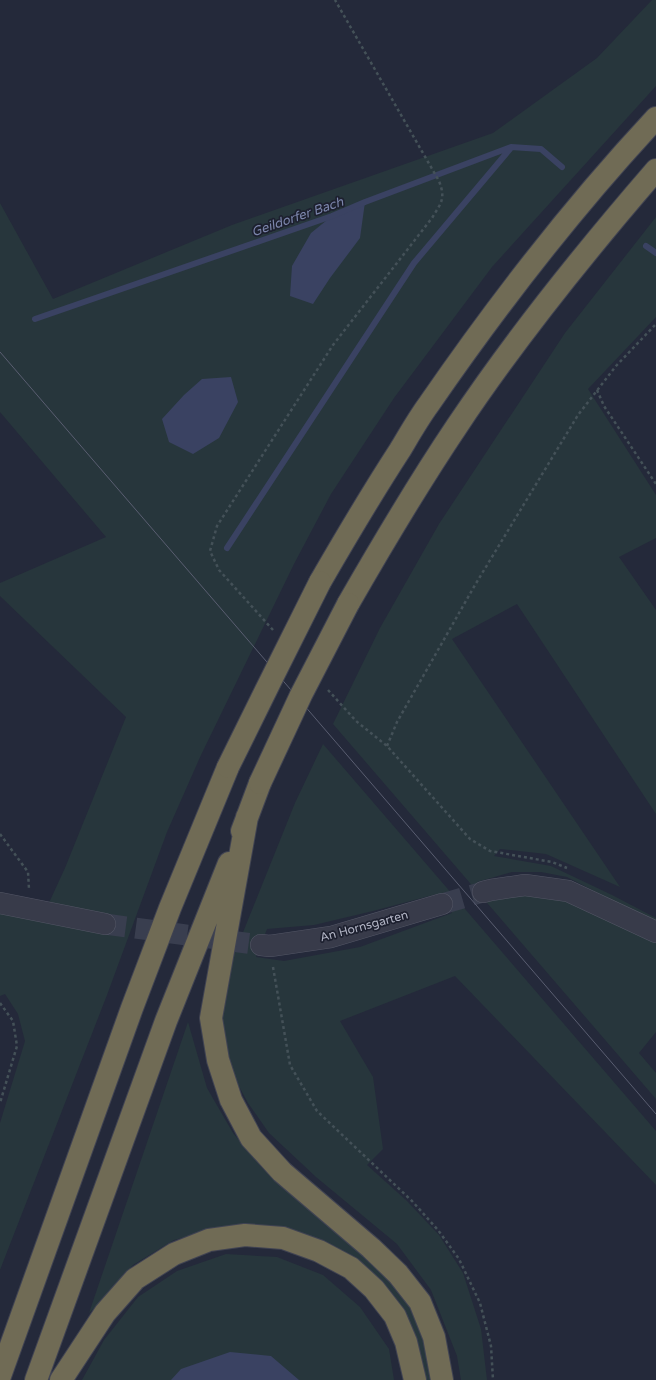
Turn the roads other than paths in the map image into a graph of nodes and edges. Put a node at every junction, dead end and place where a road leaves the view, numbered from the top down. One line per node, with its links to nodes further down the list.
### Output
1 (656, 118): 10 (highway, bridge)
2 (656, 170): 3 (highway, bridge)
3 (247, 817): 11 (highway); 14 (highway)
4 (483, 892): 8 (street)
5 (0, 903): 7 (street)
6 (442, 904): 9 (street, An Hornsgarten)
7 (105, 924)
8 (656, 932)
9 (266, 946)
10 (0, 1376)
11 (36, 1380)
12 (61, 1380): 13 (highway)
13 (415, 1380)
14 (442, 1380)

